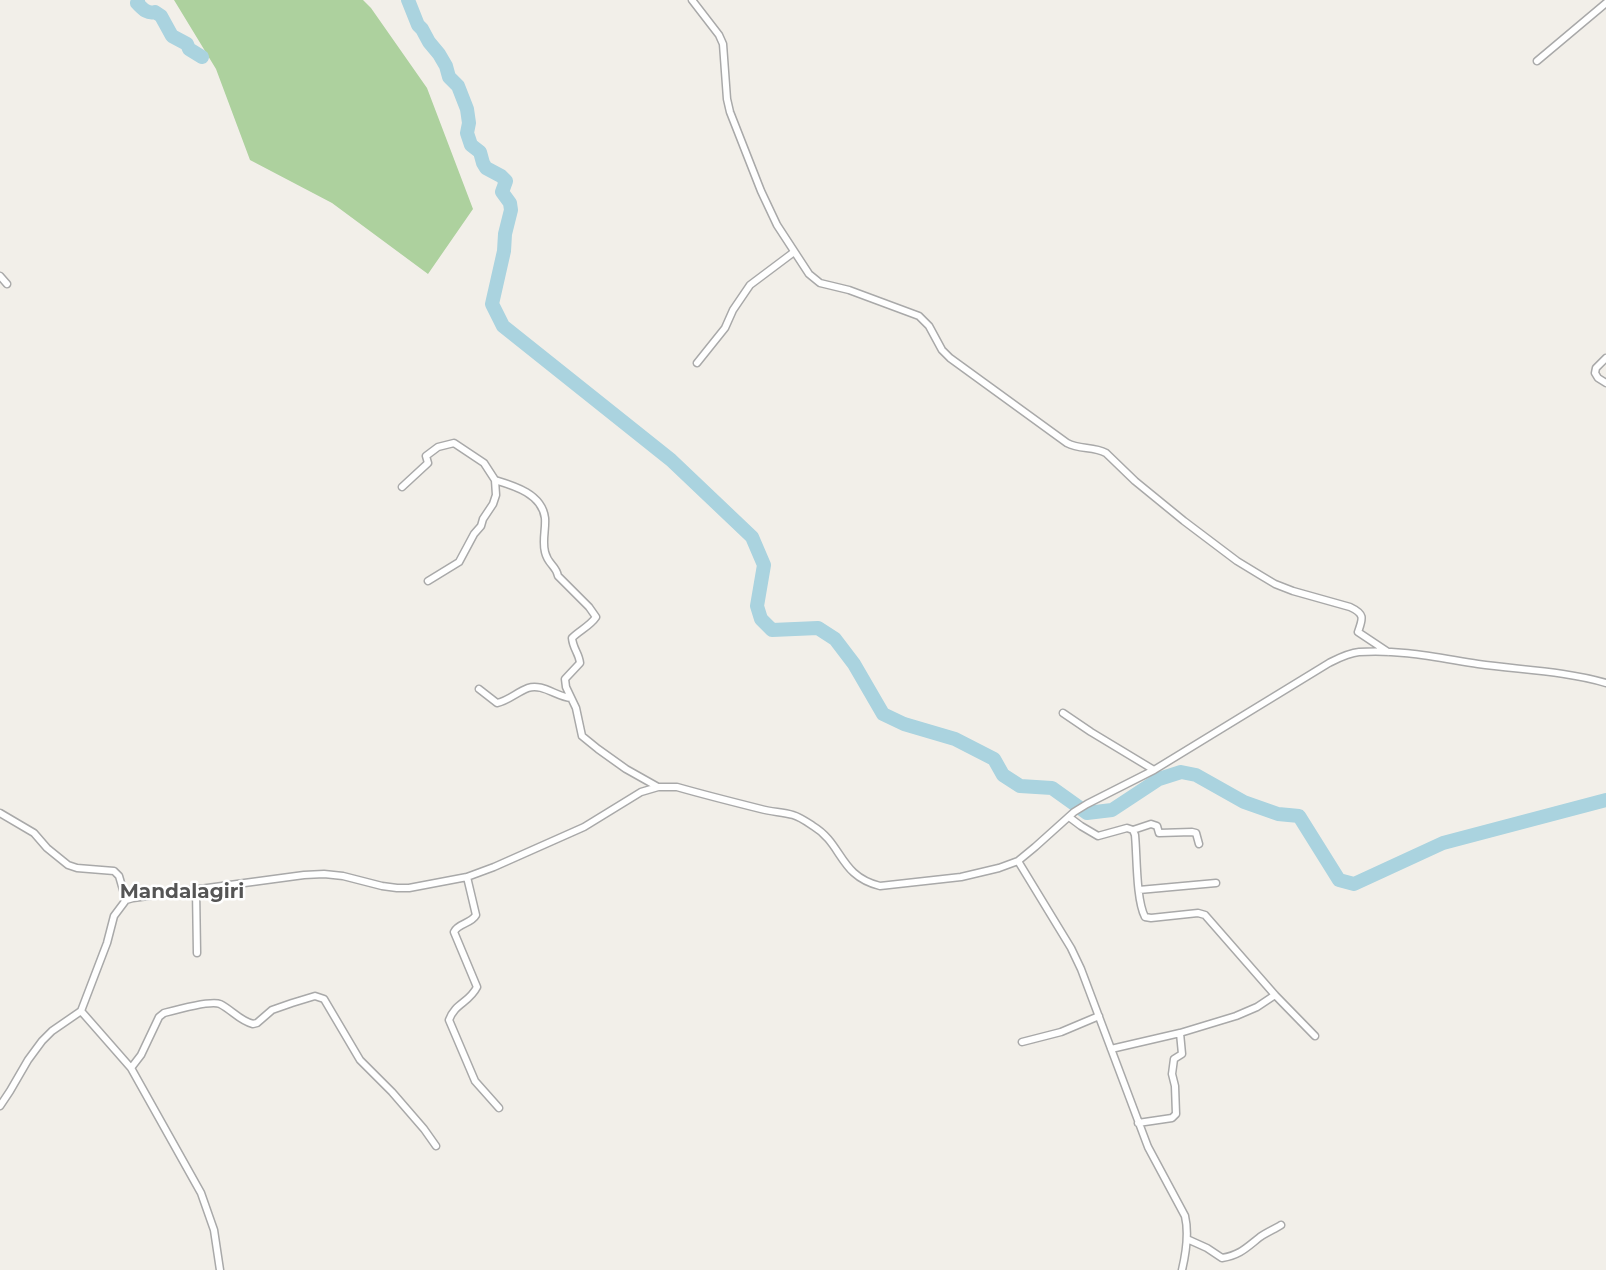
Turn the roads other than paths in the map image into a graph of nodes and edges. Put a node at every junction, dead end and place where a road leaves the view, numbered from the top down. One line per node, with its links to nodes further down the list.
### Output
1 (692, 0): 4 (street)
2 (1606, 3): 3 (street)
3 (1537, 61)
4 (794, 252): 8 (street); 13 (street)
5 (0, 276): 6 (street)
6 (7, 284)
7 (1606, 358): 9 (street)
8 (697, 363)
9 (1606, 382)
10 (495, 480): 11 (street); 12 (street); 16 (street)
11 (402, 487)
12 (428, 581)
13 (1390, 653): 14 (street); 18 (street)
14 (1606, 682)
15 (479, 688): 16 (street)
16 (571, 698): 19 (street)
17 (1063, 713): 18 (street)
18 (1154, 770): 21 (street)
19 (658, 787): 24 (street); 25 (street)
20 (0, 813): 29 (street)
21 (1069, 817): 22 (street); 24 (street)
22 (1133, 830): 23 (street); 28 (street)
23 (1199, 844)
24 (1018, 861): 33 (street)
25 (467, 877): 27 (street); 40 (street)
26 (1216, 883): 28 (street)
27 (196, 889): 29 (street); 30 (street)
28 (1139, 890): 31 (street)
29 (126, 900): 32 (street)
30 (197, 953)
31 (1275, 995): 34 (street); 35 (street)
32 (81, 1011): 38 (street); 39 (street)
33 (1098, 1016): 36 (street); 37 (street)
34 (1180, 1033): 37 (street); 41 (street)
35 (1315, 1036)
36 (1022, 1042)
37 (1111, 1049): 41 (street)
38 (131, 1068): 42 (street); 45 (street)
39 (0, 1106)
40 (499, 1108)
41 (1138, 1124): 44 (street)
42 (436, 1146)
43 (1281, 1225): 44 (street)
44 (1186, 1239): 46 (street)
45 (220, 1270)
46 (1182, 1270)

